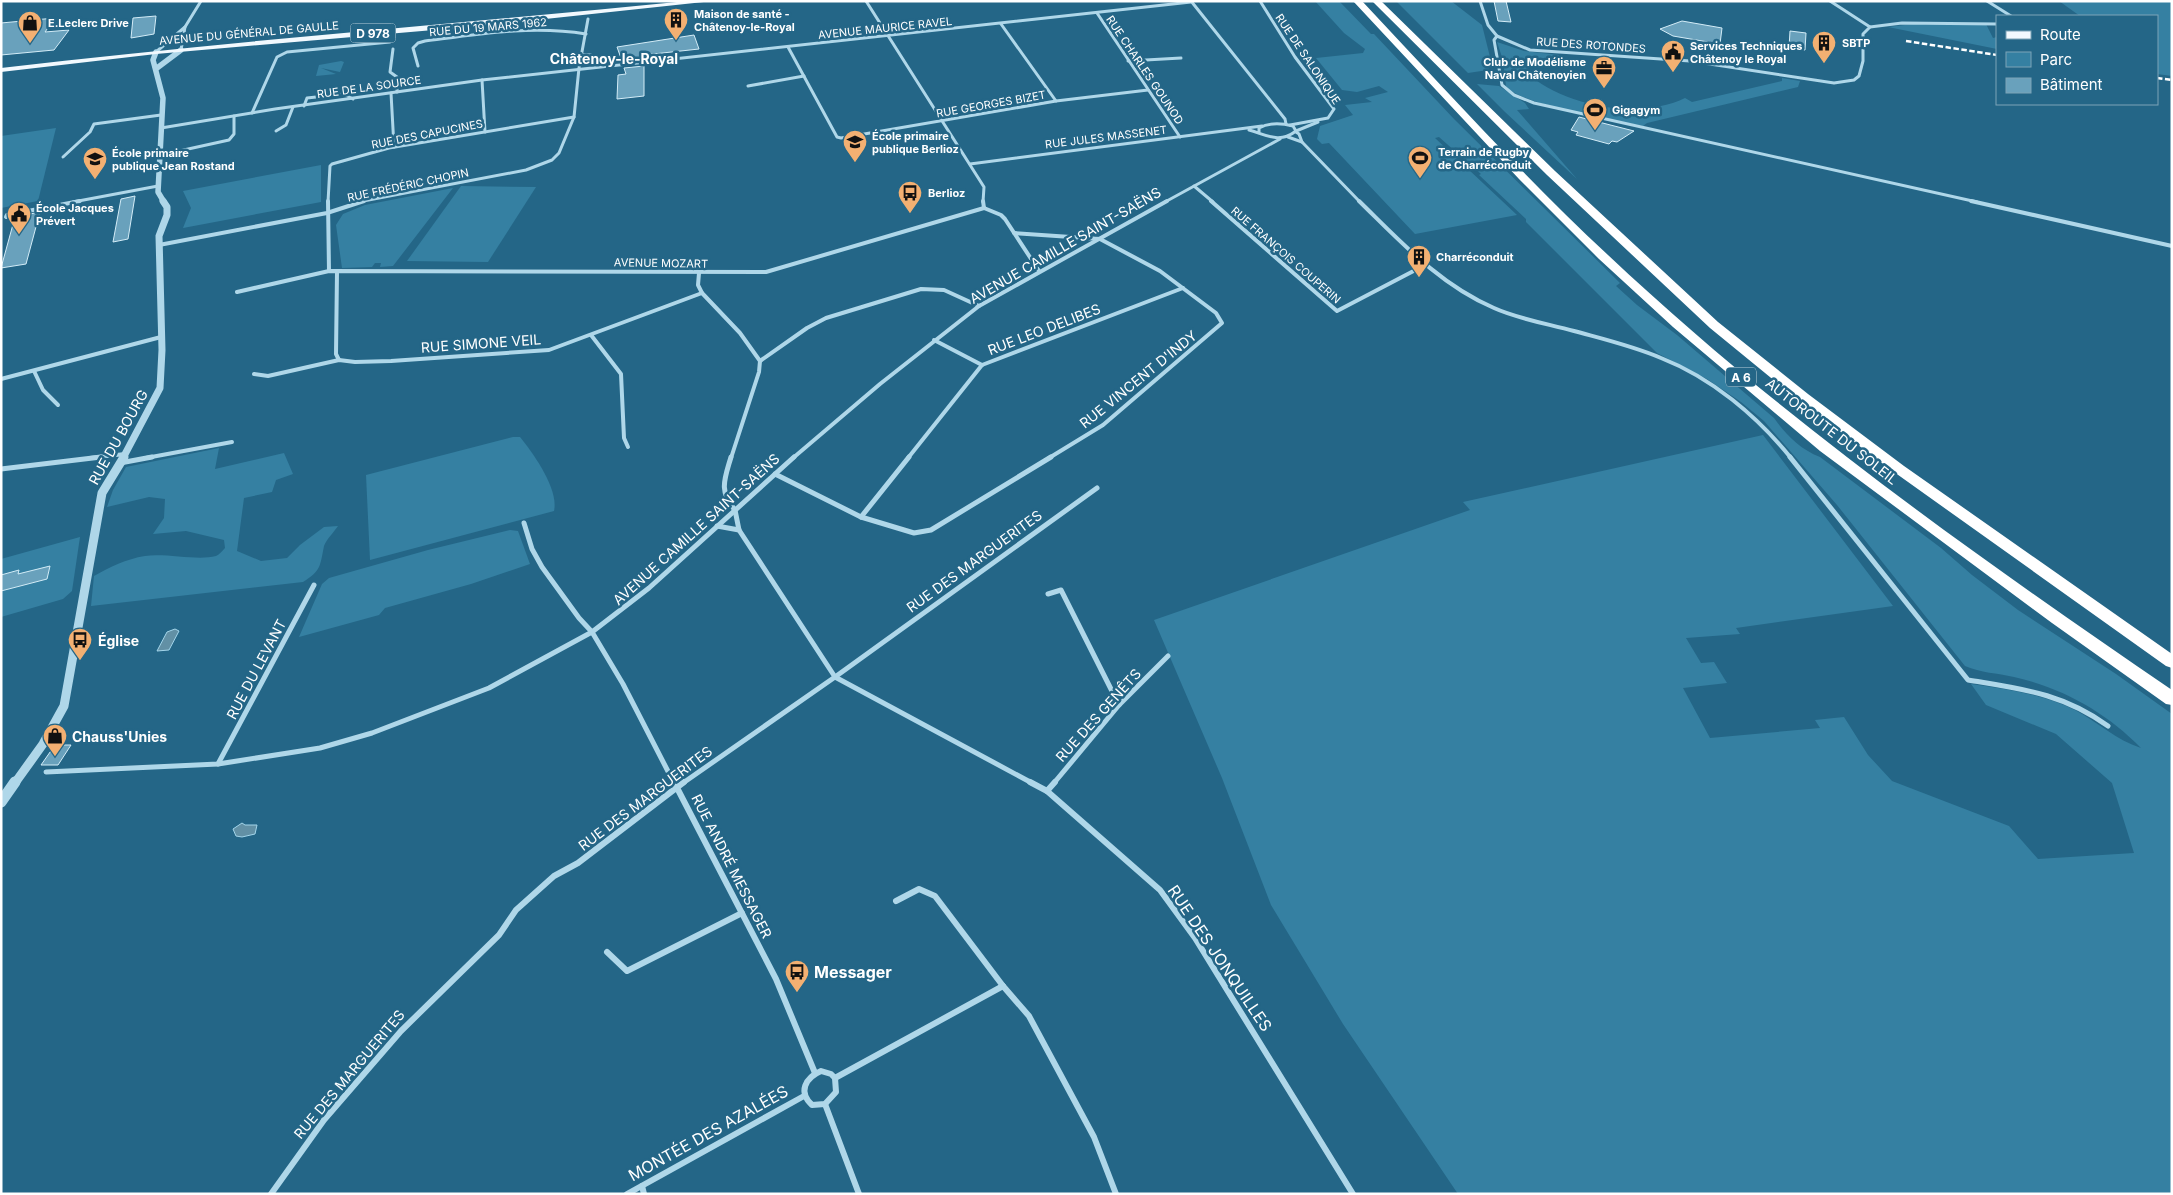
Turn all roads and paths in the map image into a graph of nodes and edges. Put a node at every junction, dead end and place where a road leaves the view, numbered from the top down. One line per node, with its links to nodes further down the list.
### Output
1 (201, 1): 17 (street)
2 (710, 1): 11 (main road, AVENUE DU GÉNÉRAL DE GAULLE / D 978)
3 (866, 1): 20 (street)
4 (1191, 1): 12 (street, AVENUE MAURICE RAVEL); 53 (street)
5 (1260, 1): 52 (street, RUE DE SALONIQUE)
6 (1357, 1): 117 (highway, AUTOROUTE DU SOLEIL / A 6)
7 (1376, 1): 115 (highway, AUTOROUTE DU SOLEIL / A 6)
8 (1480, 1): 21 (street)
9 (1830, 1): 18 (street)
10 (1987, 1): 13 (street)
11 (661, 4): 14 (main road, AVENUE DU GÉNÉRAL DE GAULLE / D 978)
12 (1097, 13): 15 (street, AVENUE MAURICE RAVEL); 31 (street, RUE CHARLES GOUNOD)
13 (2009, 15)
14 (588, 16): 19 (street, RUE FRÉDÉRIC CHOPIN); 24 (main road, AVENUE DU GÉNÉRAL DE GAULLE / D 978)
15 (1001, 24): 20 (street, AVENUE MAURICE RAVEL); 44 (street)
16 (1996, 24): 18 (street)
17 (185, 27): 23 (street); 24 (street)
18 (1870, 27): 21 (street, RUE DES ROTONDES)
19 (586, 34): 28 (street, RUE FRÉDÉRIC CHOPIN); 33 (street, RUE DU 19 MARS 1962)
20 (887, 36): 25 (street, AVENUE MAURICE RAVEL); 51 (street)
21 (1497, 36): 79 (street)
22 (390, 42): 47 (street)
23 (165, 46): 24 (main road, AVENUE DU GÉNÉRAL DE GAULLE / D 978); 27 (street); 32 (main road, AVENUE DU GÉNÉRAL DE GAULLE / D 978)
24 (181, 47): 27 (main road, AVENUE DU GÉNÉRAL DE GAULLE / D 978); 34 (street)
25 (788, 47): 35 (street, AVENUE MAURICE RAVEL); 37 (street)
26 (393, 49): 41 (street)
27 (156, 52): 34 (street, RUE DU BOURG); 36 (main road, AVENUE DU GÉNÉRAL DE GAULLE / D 978)
28 (583, 55): 29 (street); 35 (street, RUE FRÉDÉRIC CHOPIN)
29 (591, 55)
30 (1181, 58): 31 (street)
31 (1128, 61): 40 (street, RUE CHARLES GOUNOD)
32 (1, 64)
33 (418, 66)
34 (157, 68): 48 (street, RUE DU BOURG)
35 (579, 68): 38 (street, RUE DE LA SOURCE); 50 (street, RUE FRÉDÉRIC CHOPIN)
36 (1, 70)
37 (804, 76): 39 (street); 51 (street, RUE GEORGES BIZET)
38 (482, 80): 41 (street, RUE DE LA SOURCE); 58 (street)
39 (748, 86)
40 (1148, 90): 44 (street, RUE GEORGES BIZET); 62 (street, RUE CHARLES GOUNOD)
41 (398, 92): 42 (street, RUE DE LA SOURCE)
42 (391, 93): 43 (street, RUE DE LA SOURCE); 66 (street)
43 (352, 99): 45 (street, RUE DE LA SOURCE); 45 (street)
44 (1056, 101): 51 (street, RUE GEORGES BIZET)
45 (304, 106): 46 (street, RUE DE LA SOURCE)
46 (293, 107): 47 (street, RUE DE LA SOURCE); 57 (street)
47 (252, 113): 49 (street, RUE DE LA SOURCE)
48 (161, 115): 55 (street, RUE DU BOURG); 69 (street)
49 (234, 116): 55 (street, RUE DE LA SOURCE); 68 (street)
50 (574, 117): 58 (street, RUE DES CAPUCINES); 74 (street, RUE FRÉDÉRIC CHOPIN)
51 (941, 121): 70 (street)
52 (1320, 121): 53 (street, RUE DE SALONIQUE); 60 (street, RUE DE SALONIQUE)
53 (1288, 125): 54 (street, RUE DE SALONIQUE); 60 (street)
54 (1262, 126): 56 (street, RUE JULES MASSENET); 59 (street)
55 (161, 128): 68 (street, RUE DU BOURG)
56 (1245, 129): 59 (street, RUE JULES MASSENET); 62 (street, RUE JULES MASSENET)
57 (276, 132)
58 (485, 132): 66 (street, RUE DES CAPUCINES)
59 (1259, 132): 61 (street)
60 (1296, 132): 63 (street, RUE DE SALONIQUE); 65 (street)
61 (1263, 136): 64 (street); 67 (street)
62 (1180, 137): 70 (street, RUE JULES MASSENET)
63 (1288, 137): 64 (street, RUE DE SALONIQUE); 65 (street)
64 (1280, 139): 67 (street, AVENUE CAMILLE SAINT-SAËNS)
65 (1302, 142): 80 (street)
66 (394, 147): 74 (street, RUE DES CAPUCINES)
67 (1266, 147): 72 (street, AVENUE CAMILLE SAINT-SAËNS)
68 (161, 155): 71 (street, RUE DU BOURG)
69 (63, 157)
70 (970, 164): 73 (street)
71 (158, 186): 75 (street); 78 (street, RUE DU BOURG)
72 (1194, 186): 77 (street, AVENUE CAMILLE SAINT-SAËNS); 80 (street, RUE FRANÇOIS COUPERIN)
73 (984, 208): 76 (street); 84 (street, AVENUE MOZART)
74 (328, 213): 78 (street, RUE FRÉDÉRIC CHOPIN); 81 (street)
75 (6, 217)
76 (1014, 233): 77 (street, RUE VINCENT D'INDY); 82 (street)
77 (1100, 239): 82 (street, AVENUE CAMILLE SAINT-SAËNS); 85 (street, RUE VINCENT D'INDY)
78 (159, 245): 90 (street, RUE DU BOURG)
79 (2172, 246)
80 (1425, 265): 119 (street)
81 (329, 271): 83 (street, AVENUE MOZART); 86 (street, AVENUE MOZART)
82 (1039, 271): 88 (street, AVENUE CAMILLE SAINT-SAËNS)
83 (338, 272): 84 (street, AVENUE MOZART); 92 (street)
84 (699, 273): 87 (street)
85 (1183, 288): 94 (street, RUE LEO DELIBES); 107 (street, RUE VINCENT D'INDY)
86 (237, 292)
87 (702, 293): 89 (street, RUE SIMONE VEIL); 93 (street)
88 (979, 306): 91 (street, AVENUE CAMILLE SAINT-SAËNS); 93 (street)
89 (591, 335): 92 (street, RUE SIMONE VEIL); 100 (street)
90 (162, 337): 95 (street); 101 (street, RUE DU BOURG)
91 (934, 340): 94 (street); 104 (street, AVENUE CAMILLE SAINT-SAËNS)
92 (339, 360): 96 (street, RUE SIMONE VEIL)
93 (760, 361): 106 (street)
94 (982, 365): 107 (street, RUE LEO DELIBES)
95 (34, 371): 97 (street); 98 (street)
96 (254, 374)
97 (1, 379)
98 (58, 405)
99 (232, 442): 102 (street)
100 (628, 447)
101 (126, 454): 102 (street, RUE DU BOURG); 103 (street)
102 (120, 463): 122 (street, RUE DU BOURG)
103 (1, 468)
104 (774, 474): 106 (street, AVENUE CAMILLE SAINT-SAËNS); 107 (street, RUE VINCENT D'INDY)
105 (1097, 488): 116 (street, RUE DES MARGUERITES)
106 (735, 510): 109 (street, AVENUE CAMILLE SAINT-SAËNS); 110 (street)
107 (861, 517)
108 (524, 523): 113 (street, RUE ANDRÉ MESSAGER)
109 (717, 526): 110 (street); 113 (street, AVENUE CAMILLE SAINT-SAËNS)
110 (739, 530): 116 (street)
111 (314, 585): 120 (street, RUE DU LEVANT)
112 (1048, 594): 118 (street)
113 (592, 632): 120 (street, AVENUE CAMILLE SAINT-SAËNS); 124 (street, RUE ANDRÉ MESSAGER)
114 (1168, 656): 118 (street, RUE DES GENÊTS)
115 (2172, 662)
116 (835, 677): 124 (street, RUE DES MARGUERITES); 125 (street, RUE DES JONQUILLES)
117 (2172, 699)
118 (1119, 705): 125 (street, RUE DES GENÊTS)
119 (2108, 726)
120 (218, 764): 121 (street, AVENUE CAMILLE SAINT-SAËNS)
121 (46, 772)
122 (13, 784): 123 (street); 126 (street, RUE DU BOURG)
123 (1, 786)
124 (677, 787): 128 (street, RUE ANDRÉ MESSAGER); 136 (street, RUE DES MARGUERITES)
125 (1047, 791): 141 (street, RUE DES JONQUILLES)
126 (1, 802)
127 (896, 901): 130 (street)
128 (742, 913): 129 (street); 131 (street, RUE ANDRÉ MESSAGER)
129 (607, 952)
130 (1003, 986): 132 (street); 140 (street)
131 (815, 1073): 132 (street); 133 (street)
132 (835, 1078): 134 (street)
133 (804, 1096): 134 (street); 135 (street, MONTÉE DES AZALÉES)
134 (825, 1104): 139 (street)
135 (642, 1186): 137 (street, MONTÉE DES AZALÉES); 138 (street)
136 (271, 1194)
137 (626, 1194)
138 (644, 1194)
139 (859, 1194)
140 (1116, 1194)
141 (1353, 1194)

